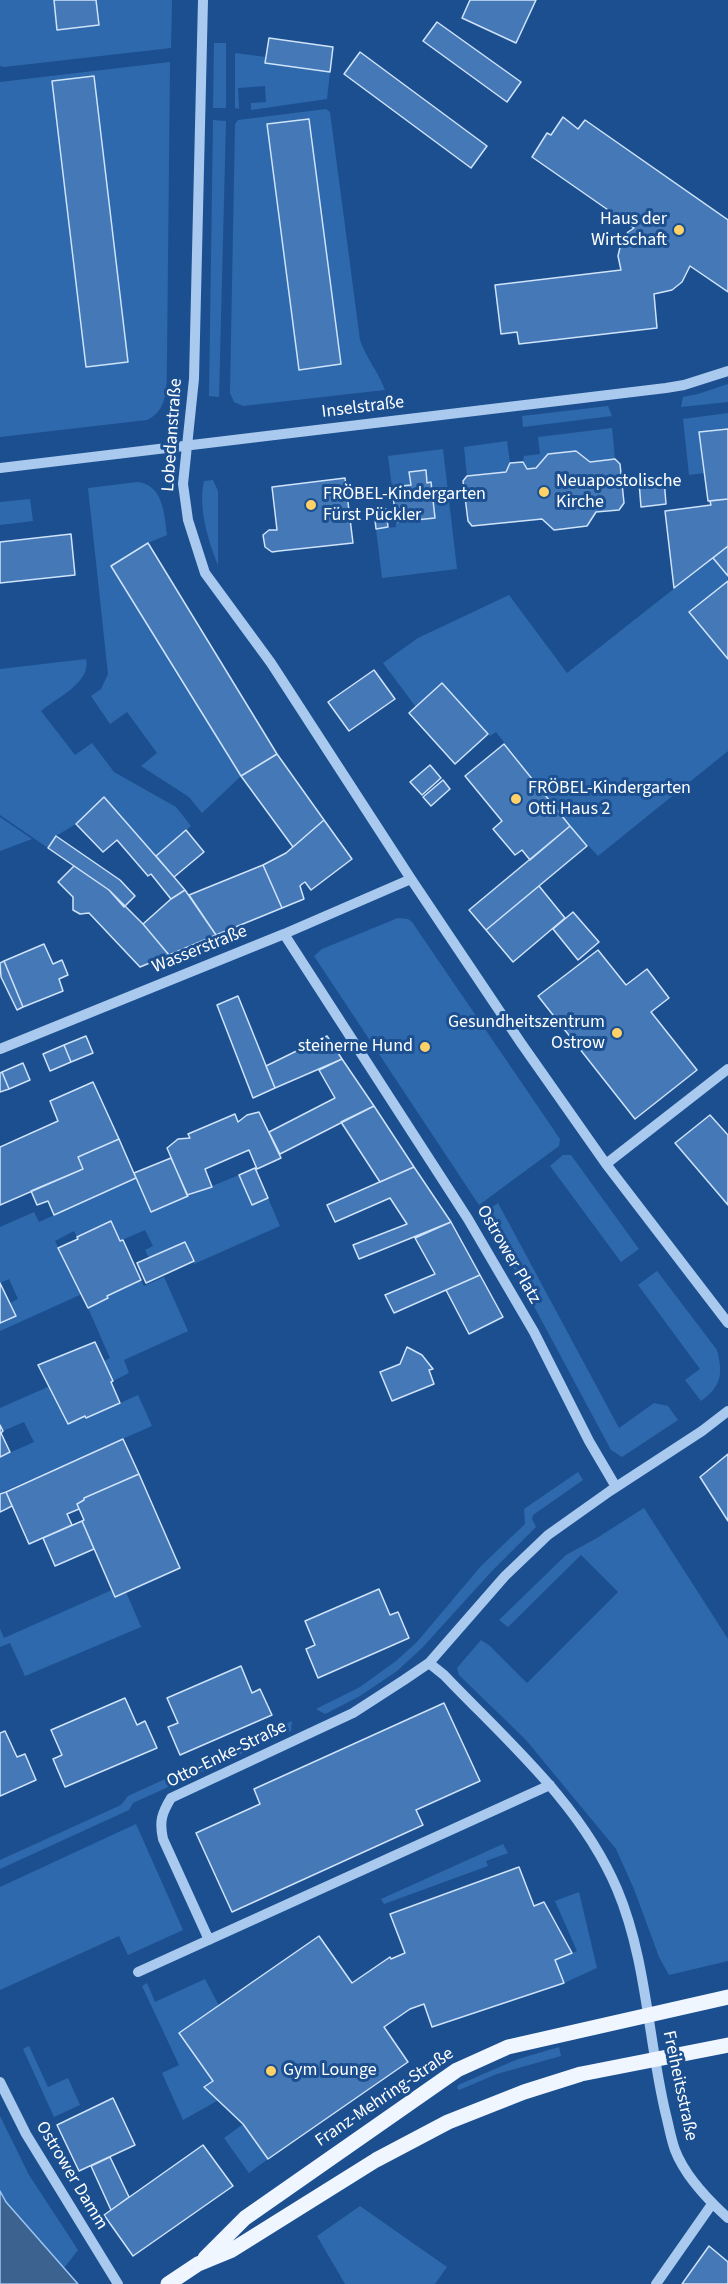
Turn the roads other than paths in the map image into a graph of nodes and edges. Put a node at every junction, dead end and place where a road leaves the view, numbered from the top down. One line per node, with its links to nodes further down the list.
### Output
1 (203, 0): 3 (street, Lobedanstraße)
2 (728, 371): 3 (street, Inselstraße)
3 (187, 447): 4 (street, Inselstraße); 5 (street, Lobedanstraße)
4 (0, 468)
5 (411, 879): 6 (street, Wasserstraße); 9 (street)
6 (284, 934): 7 (street, Wasserstraße); 12 (street, Ostrower Platz)
7 (0, 1049)
8 (728, 1069): 9 (street)
9 (606, 1164): 10 (street)
10 (728, 1323)
11 (728, 1411): 12 (street)
12 (616, 1487): 13 (street, Otto-Enke-Straße)
13 (429, 1663): 14 (street); 15 (street, Otto-Enke-Straße)
14 (550, 1785): 15 (street); 18 (street)
15 (209, 1940): 16 (street)
16 (138, 1972)
17 (728, 1997): 18 (main road, Franz-Mehring-Straße)
18 (648, 2015): 20 (street, Freiheitsstraße); 24 (main road, Franz-Mehring-Straße)
19 (728, 2045): 20 (main road, Franz-Mehring-Straße)
20 (655, 2061): 22 (street, Freiheitsstraße); 24 (main road, Franz-Mehring-Straße)
21 (0, 2082): 25 (street, Ostrower Damm)
22 (712, 2204): 23 (street, Freiheitsstraße); 27 (street)
23 (728, 2218)
24 (198, 2264): 26 (main road, Franz-Mehring-Straße)
25 (118, 2284)
26 (168, 2284)
27 (656, 2284)

